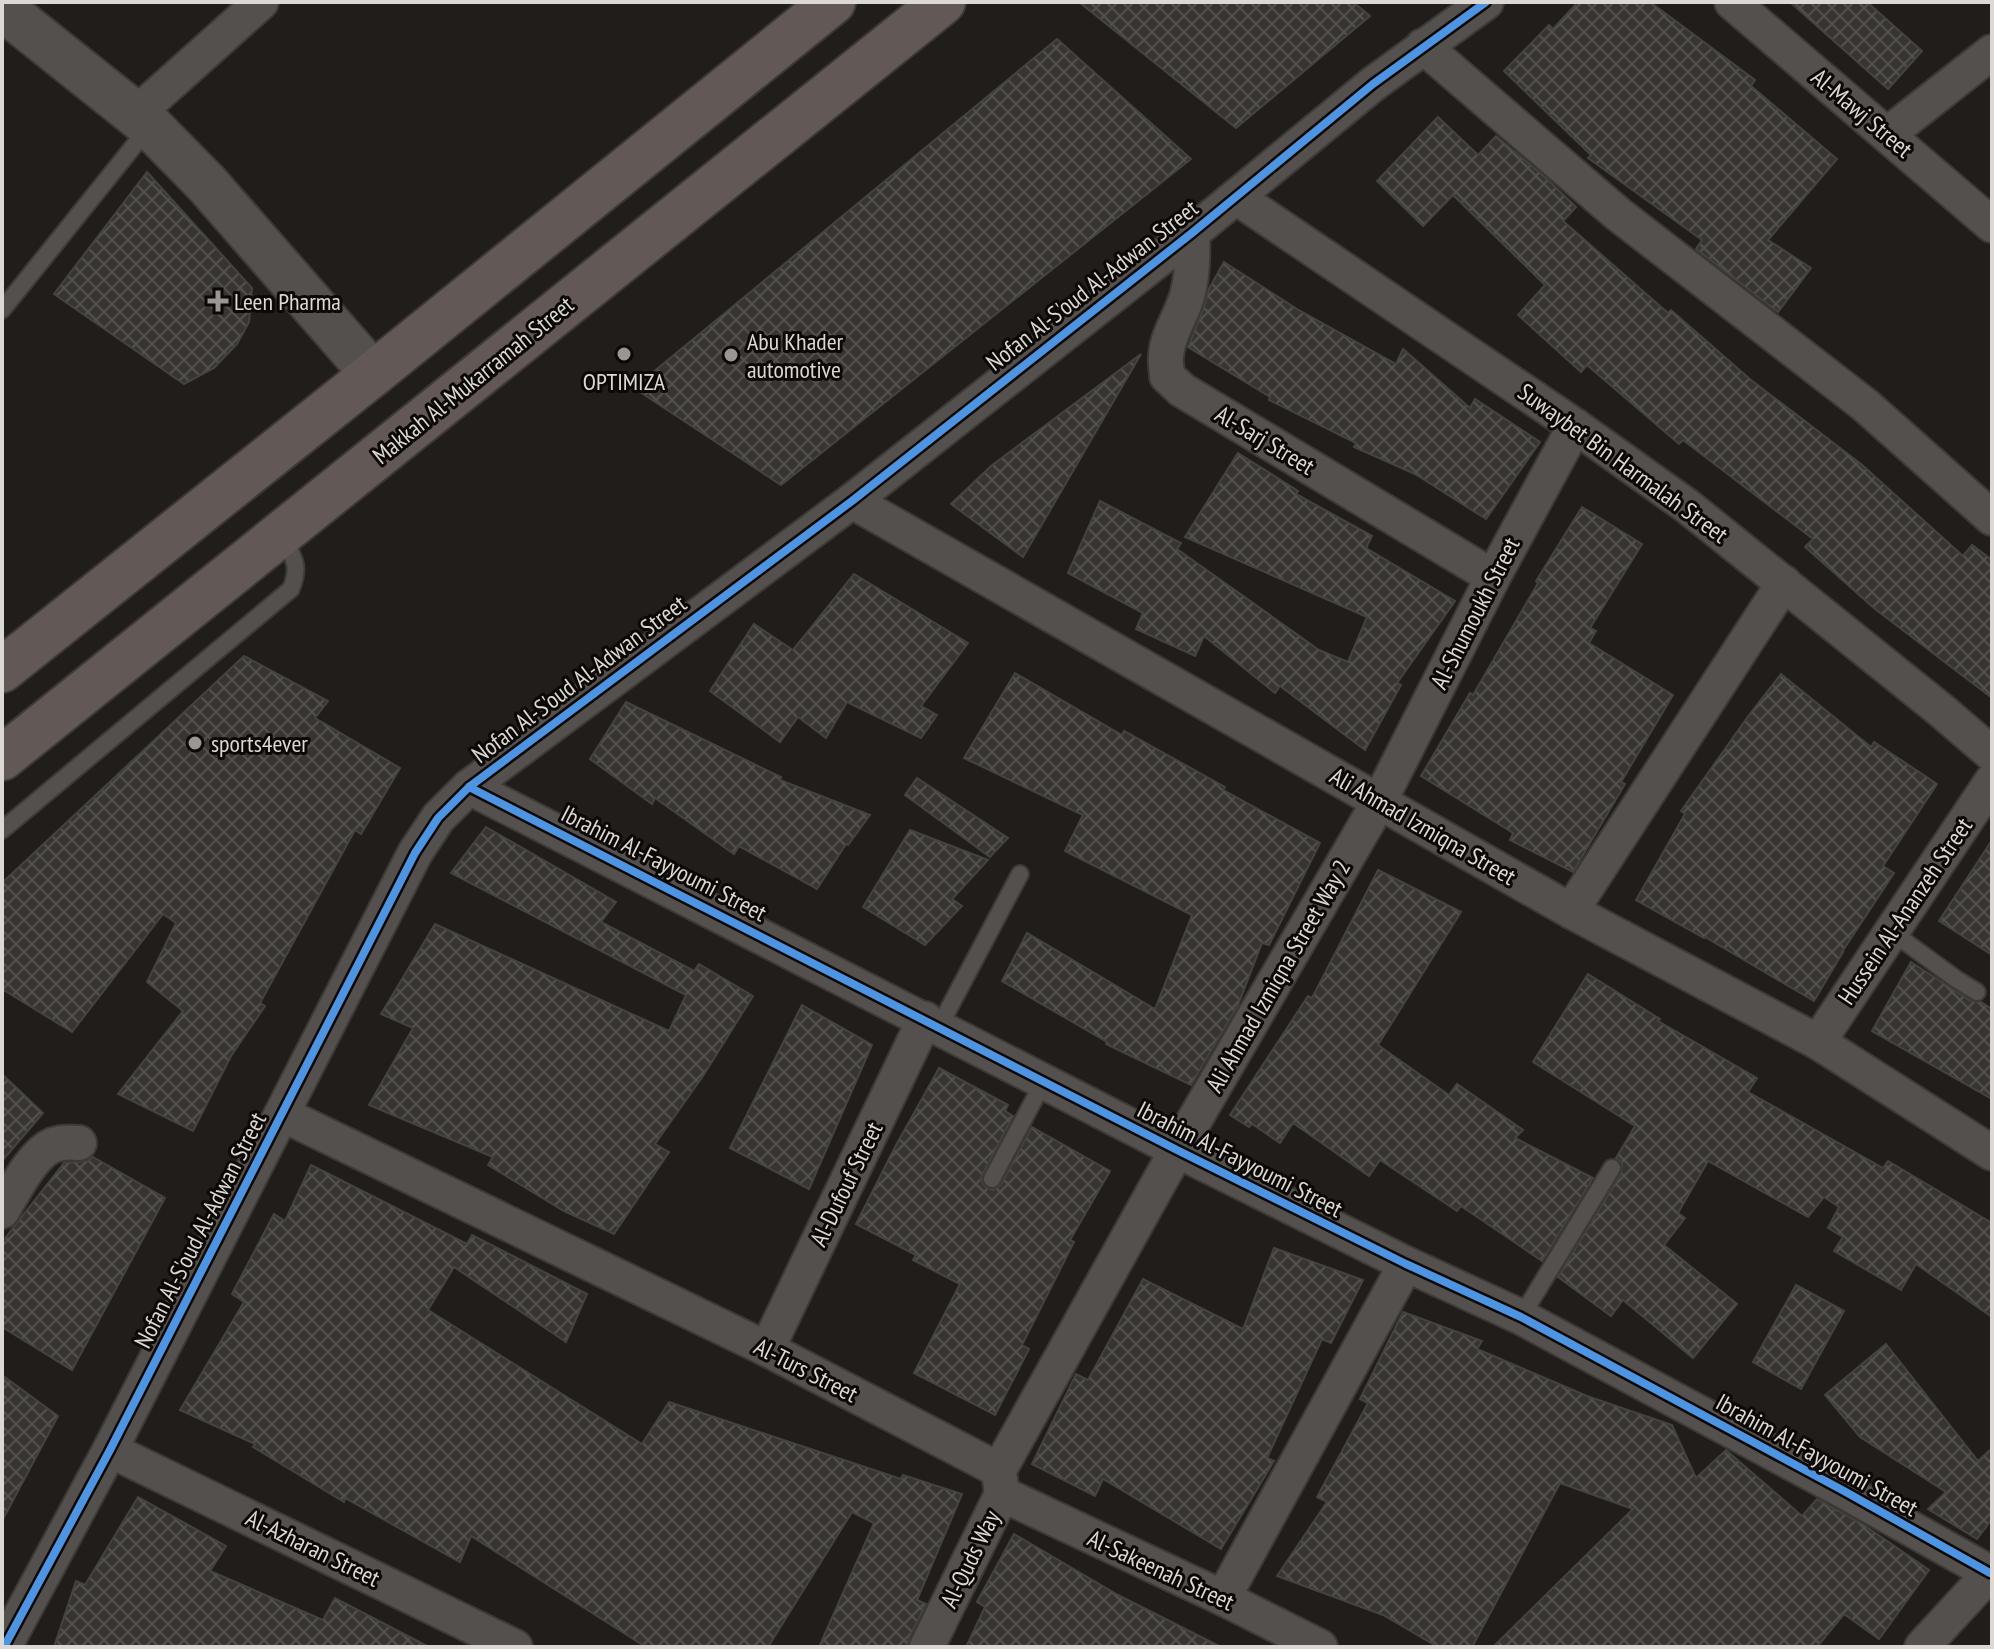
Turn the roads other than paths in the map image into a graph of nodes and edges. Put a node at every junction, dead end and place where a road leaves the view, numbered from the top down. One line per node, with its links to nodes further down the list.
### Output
1 (261, 2): 9 (street)
2 (833, 2): 15 (main road)
3 (943, 2): 19 (main road, Makkah Al-Mukarramah Street)
4 (1486, 2): 7 (street, Nofan Al-S'oud Al-Adwan Street)
5 (1732, 2): 10 (street, Al-Mawj Street)
6 (2, 8): 9 (street)
7 (1423, 46): 11 (street, Nofan Al-S'oud Al-Adwan Street); 18 (street)
8 (1992, 52): 10 (street)
9 (143, 120): 14 (lane); 15 (street)
10 (1888, 134): 12 (street, Al-Mawj Street)
11 (1236, 197): 13 (street, Nofan Al-S'oud Al-Adwan Street); 16 (street, Suwaybet Bin Harmalah Street)
12 (1992, 225)
13 (1192, 233): 17 (street, Nofan Al-S'oud Al-Adwan Street); 20 (street, Al-Sarj Street)
14 (2, 310)
15 (373, 374): 22 (main road)
16 (1575, 426): 20 (street, Al-Shumoukh Street); 21 (street, Suwaybet Bin Harmalah Street)
17 (852, 501): 26 (street, Nofan Al-S'oud Al-Adwan Street); 27 (street, Ali Ahmad Izmiqna Street)
18 (1992, 518)
19 (282, 534): 24 (main road, Makkah Al-Mukarramah Street); 28 (lane)
20 (1493, 577): 27 (street, Al-Shumoukh Street)
21 (1784, 583): 23 (street, Suwaybet Bin Harmalah Street); 30 (street)
22 (2, 670)
23 (1992, 754)
24 (2, 758)
25 (1992, 781): 31 (street, Hussein Al-Ananzeh Street)
26 (469, 787): 33 (street, Ibrahim Al-Fayyoumi Street); 36 (street, Nofan Al-S'oud Al-Adwan Street)
27 (1379, 802): 30 (street, Ali Ahmad Izmiqna Street); 38 (street, Ali Ahmad Izmiqna Street Way 2)
28 (2, 830)
29 (1020, 874): 33 (lane)
30 (1571, 911): 34 (street, Ali Ahmad Izmiqna Street)
31 (1892, 932): 32 (lane); 34 (street, Hussein Al-Ananzeh Street)
32 (1977, 992)
33 (932, 1023): 35 (street, Ibrahim Al-Fayyoumi Street); 45 (street, Al-Dufouf Street)
34 (1818, 1042): 39 (street, Ali Ahmad Izmiqna Street)
35 (1044, 1081): 38 (street, Ibrahim Al-Fayyoumi Street); 41 (lane)
36 (282, 1114): 45 (street, Al-Turs Street); 46 (street, Nofan Al-S'oud Al-Adwan Street)
37 (79, 1143): 42 (street)
38 (1177, 1150): 43 (street, Ibrahim Al-Fayyoumi Street); 47 (street)
39 (1992, 1153)
40 (1612, 1168): 44 (lane)
41 (992, 1179)
42 (2, 1211)
43 (1406, 1264): 44 (street, Ibrahim Al-Fayyoumi Street); 49 (street)
44 (1521, 1317): 48 (street, Ibrahim Al-Fayyoumi Street)
45 (767, 1349): 47 (street, Al-Turs Street)
46 (110, 1450): 50 (street, Nofan Al-S'oud Al-Adwan Street); 51 (street, Al-Azharan Street)
47 (1000, 1482): 49 (street, Al-Sakeenah Street); 52 (street, Al-Quds Way)
48 (1991, 1572): 54 (street)
49 (1223, 1598): 53 (street, Al-Sakeenah Street)
50 (4, 1647)
51 (515, 1647)
52 (927, 1647)
53 (1320, 1647)
54 (1922, 1647)

